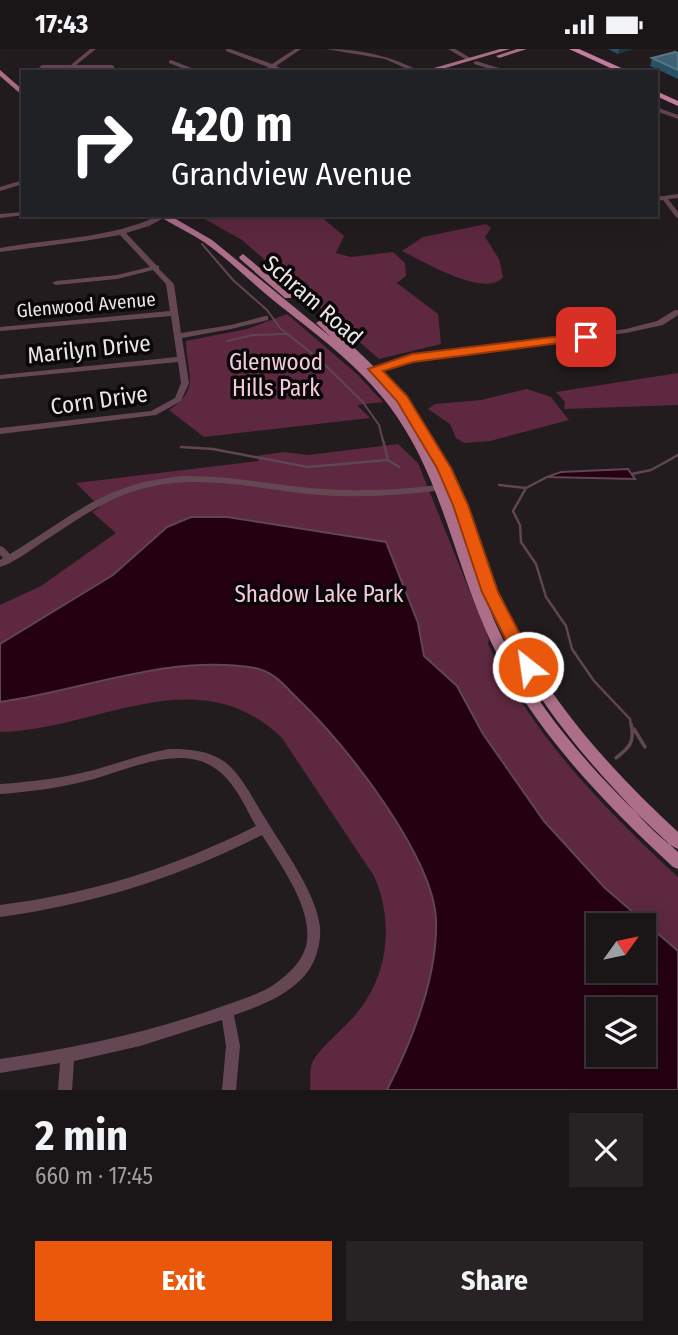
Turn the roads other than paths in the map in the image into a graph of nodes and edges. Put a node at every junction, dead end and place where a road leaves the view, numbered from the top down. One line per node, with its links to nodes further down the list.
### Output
1 (93, 49): 15 (street)
2 (298, 49): 14 (street)
3 (327, 49): 19 (street); 20 (street)
4 (451, 49): 11 (street)
5 (506, 49): 11 (main road)
6 (524, 49): 11 (main road)
7 (565, 49): 24 (highway)
8 (576, 49): 25 (highway)
9 (228, 50): 14 (street)
10 (171, 61): 16 (street)
11 (473, 61): 21 (main road); 22 (main road); 23 (street)
12 (42, 67): 15 (street)
13 (112, 67): 15 (street)
14 (271, 67): 17 (street); 18 (street)
15 (71, 69)
16 (192, 70)
17 (267, 70)
18 (281, 70)
19 (405, 70)
20 (416, 70)
21 (430, 70)
22 (445, 70)
23 (501, 70)
24 (608, 70)
25 (623, 70)
26 (0, 72): 28 (main road)
27 (658, 87): 30 (highway)
28 (21, 92)
29 (658, 94): 31 (highway)
30 (678, 97)
31 (678, 104)
32 (658, 110): 33 (street)
33 (678, 117)
34 (21, 185): 35 (street)
35 (0, 191)
36 (678, 197): 37 (street)
37 (661, 202): 38 (street); 41 (street)
38 (678, 203)
39 (21, 213): 40 (street)
40 (0, 216)
41 (678, 216)
42 (161, 217): 45 (street)
43 (166, 217): 55 (main road, Schram Road)
44 (180, 217): 55 (main road, Schram Road)
45 (121, 232): 46 (street); 47 (street, Corn Drive)
46 (0, 250)
47 (157, 267): 48 (street); 50 (street, Corn Drive)
48 (56, 283)
49 (678, 312): 55 (street)
50 (175, 313): 52 (street, Glenwood Avenue); 53 (street, Corn Drive)
51 (265, 317): 53 (street)
52 (0, 328)
53 (178, 336): 54 (street, Corn Drive)
54 (182, 359): 56 (street, Marilyn Drive); 57 (street, Corn Drive)
55 (370, 371): 58 (main road, Schram Road)
56 (0, 377)
57 (0, 431)
58 (445, 484): 60 (street); 63 (main road, Schram Road); 64 (main road, Schram Road)
59 (0, 549): 60 (street)
60 (5, 561)
61 (0, 789): 62 (street)
62 (264, 828): 65 (street); 66 (street)
63 (678, 842)
64 (678, 862)
65 (0, 911)
66 (227, 1011): 67 (street); 70 (street)
67 (67, 1055): 68 (street); 69 (street)
68 (0, 1066)
69 (65, 1090)
70 (229, 1090)

